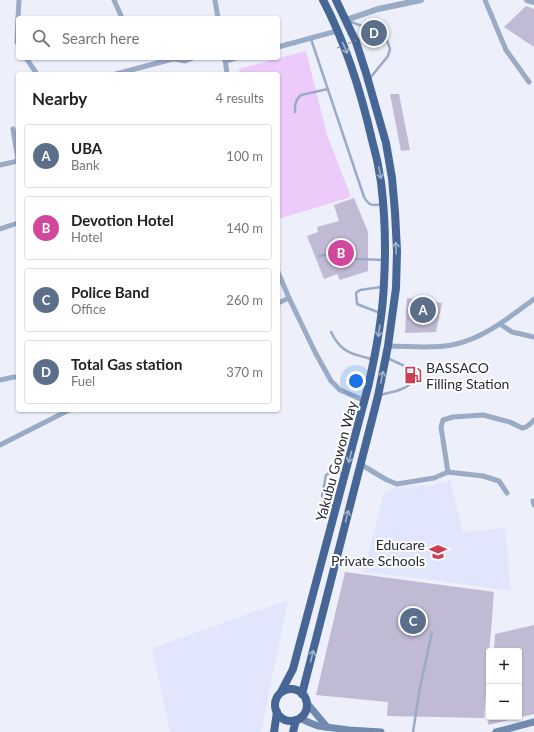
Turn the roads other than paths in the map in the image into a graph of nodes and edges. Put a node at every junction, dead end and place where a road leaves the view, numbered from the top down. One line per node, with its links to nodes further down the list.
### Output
1 (19, 0): 10 (street)
2 (114, 0): 11 (street)
3 (215, 0): 12 (street)
4 (322, 0): 14 (highway, Yakubu Gowon Way)
5 (336, 0): 13 (highway, Yakubu Gowon Way)
6 (421, 0): 13 (street)
7 (485, 0): 24 (street)
8 (527, 0): 9 (street)
9 (534, 2)
10 (18, 16)
11 (121, 16)
12 (218, 16)
13 (346, 20): 23 (highway, Yakubu Gowon Way); 23 (lane)
14 (337, 31): 15 (street); 31 (highway, Yakubu Gowon Way, one-way to 31)
15 (311, 38): 16 (street); 25 (lane)
16 (280, 46)
17 (27, 60): 20 (street)
18 (169, 60): 21 (street)
19 (225, 60): 22 (street)
20 (35, 72)
21 (124, 72)
22 (227, 72)
23 (368, 80): 32 (highway, Yakubu Gowon Way)
24 (529, 82)
25 (328, 89): 26 (lane); 33 (lane)
26 (295, 112)
27 (13, 129): 28 (street)
28 (16, 148)
29 (16, 161): 30 (street)
30 (0, 165)
31 (382, 194): 32 (highway); 33 (highway, Yakubu Gowon Way)
32 (393, 194): 47 (highway, Yakubu Gowon Way, one-way to 32)
33 (383, 204): 37 (highway, Yakubu Gowon Way)
34 (16, 225): 35 (street)
35 (0, 229)
36 (319, 256): 37 (lane)
37 (385, 260): 39 (highway, Yakubu Gowon Way)
38 (280, 277): 40 (street)
39 (384, 286): 43 (highway, Yakubu Gowon Way); 43 (lane)
40 (289, 298): 42 (street); 53 (street)
41 (534, 299): 44 (street)
42 (280, 302)
43 (381, 313): 49 (highway, Yakubu Gowon Way, one-way to 49)
44 (500, 324): 46 (street); 47 (street)
45 (331, 332): 49 (lane)
46 (534, 337)
47 (388, 346): 48 (highway, Yakubu Gowon Way)
48 (386, 357): 52 (highway, Yakubu Gowon Way, one-way to 48); 52 (lane)
49 (374, 359): 53 (highway, Yakubu Gowon Way)
50 (16, 376): 51 (street)
51 (0, 380)
52 (378, 396): 57 (highway, Yakubu Gowon Way)
53 (365, 401): 59 (highway, Yakubu Gowon Way, one-way to 59)
54 (65, 412): 56 (street)
55 (534, 420): 58 (street)
56 (0, 445)
57 (360, 464): 58 (street); 64 (highway, Yakubu Gowon Way, one-way to 57)
58 (448, 472): 60 (street)
59 (346, 473): 61 (highway, Yakubu Gowon Way); 61 (lane)
60 (507, 494)
61 (337, 507): 63 (highway, Yakubu Gowon Way)
62 (432, 632): 73 (lane)
63 (281, 692): 64 (highway); 66 (highway)
64 (302, 694): 65 (highway)
65 (306, 702): 67 (highway); 69 (main road)
66 (277, 712): 67 (highway); 70 (highway)
67 (298, 719): 69 (main road); 71 (highway)
68 (534, 722): 74 (main road)
69 (327, 727): 72 (main road)
70 (274, 732)
71 (293, 732)
72 (381, 732)
73 (412, 732)
74 (496, 732)

